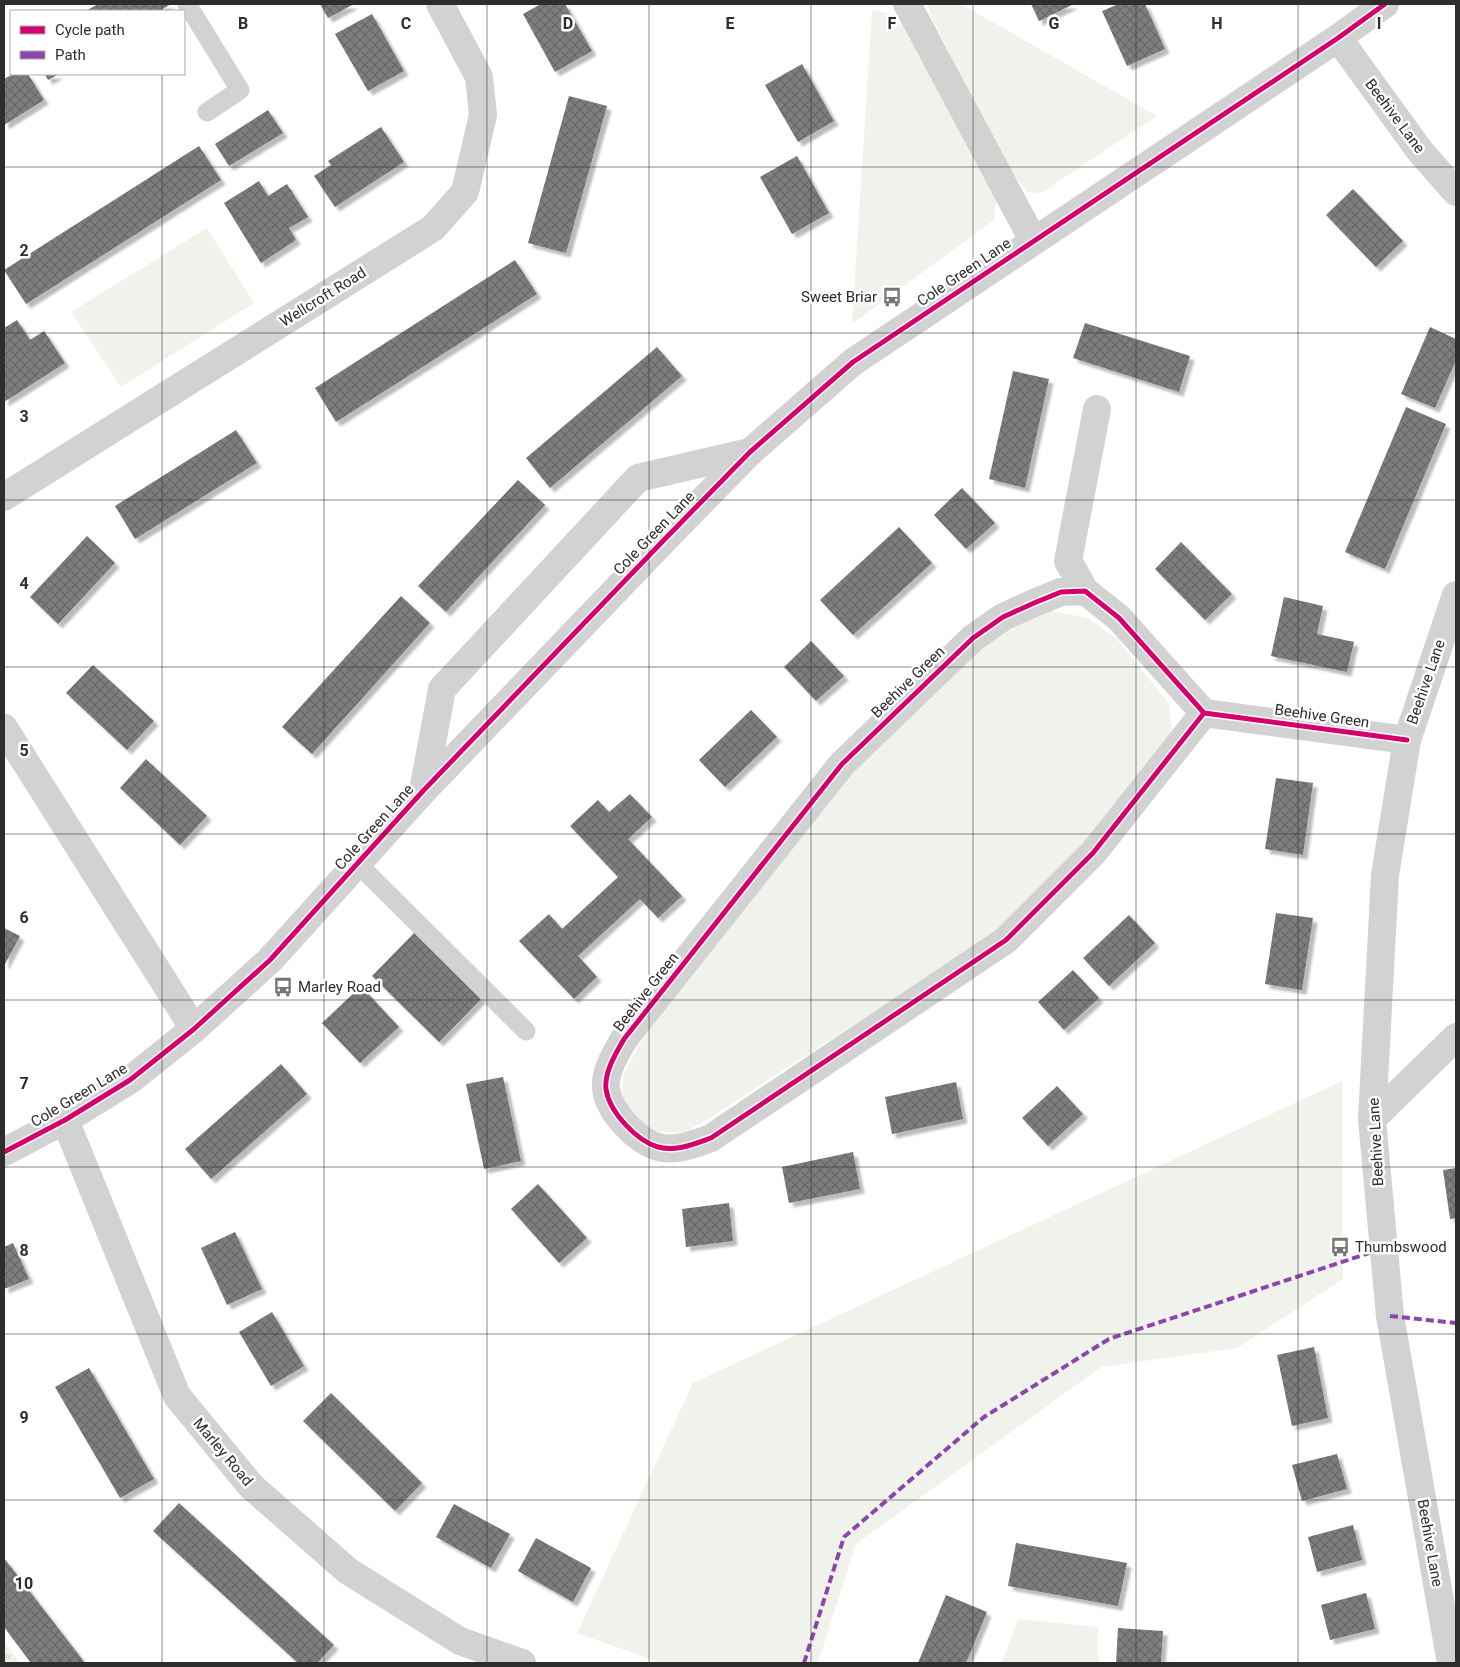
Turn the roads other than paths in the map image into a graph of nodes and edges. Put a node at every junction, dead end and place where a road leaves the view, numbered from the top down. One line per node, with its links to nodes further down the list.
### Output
1 (186, 4): 6 (lane)
2 (440, 4): 11 (street, Wellcroft Road)
3 (907, 4): 8 (street)
4 (1385, 4): 5 (street, Cole Green Lane)
5 (1338, 38): 7 (street, Beehive Lane); 8 (street, Cole Green Lane)
6 (207, 112)
7 (1456, 192)
8 (1033, 240): 10 (street, Cole Green Lane)
9 (1097, 409): 12 (street)
10 (750, 452): 17 (street, Cole Green Lane); 17 (street)
11 (4, 497)
12 (1085, 591): 14 (street); 14 (street, Beehive Green)
13 (1456, 595): 16 (street, Beehive Lane)
14 (1204, 713): 16 (street, Beehive Green)
15 (4, 728): 19 (street)
16 (1406, 740): 22 (street, Beehive Lane)
17 (424, 791): 18 (street, Cole Green Lane)
18 (357, 864): 19 (street, Cole Green Lane); 20 (lane)
19 (194, 1029): 23 (street, Cole Green Lane)
20 (526, 1031)
21 (1456, 1037): 22 (street)
22 (1372, 1119): 25 (street, Beehive Lane)
23 (65, 1120): 24 (street, Cole Green Lane); 26 (street, Marley Road)
24 (4, 1152)
25 (1449, 1608): 27 (street, Beehive Lane)
26 (522, 1663)
27 (1451, 1663)

